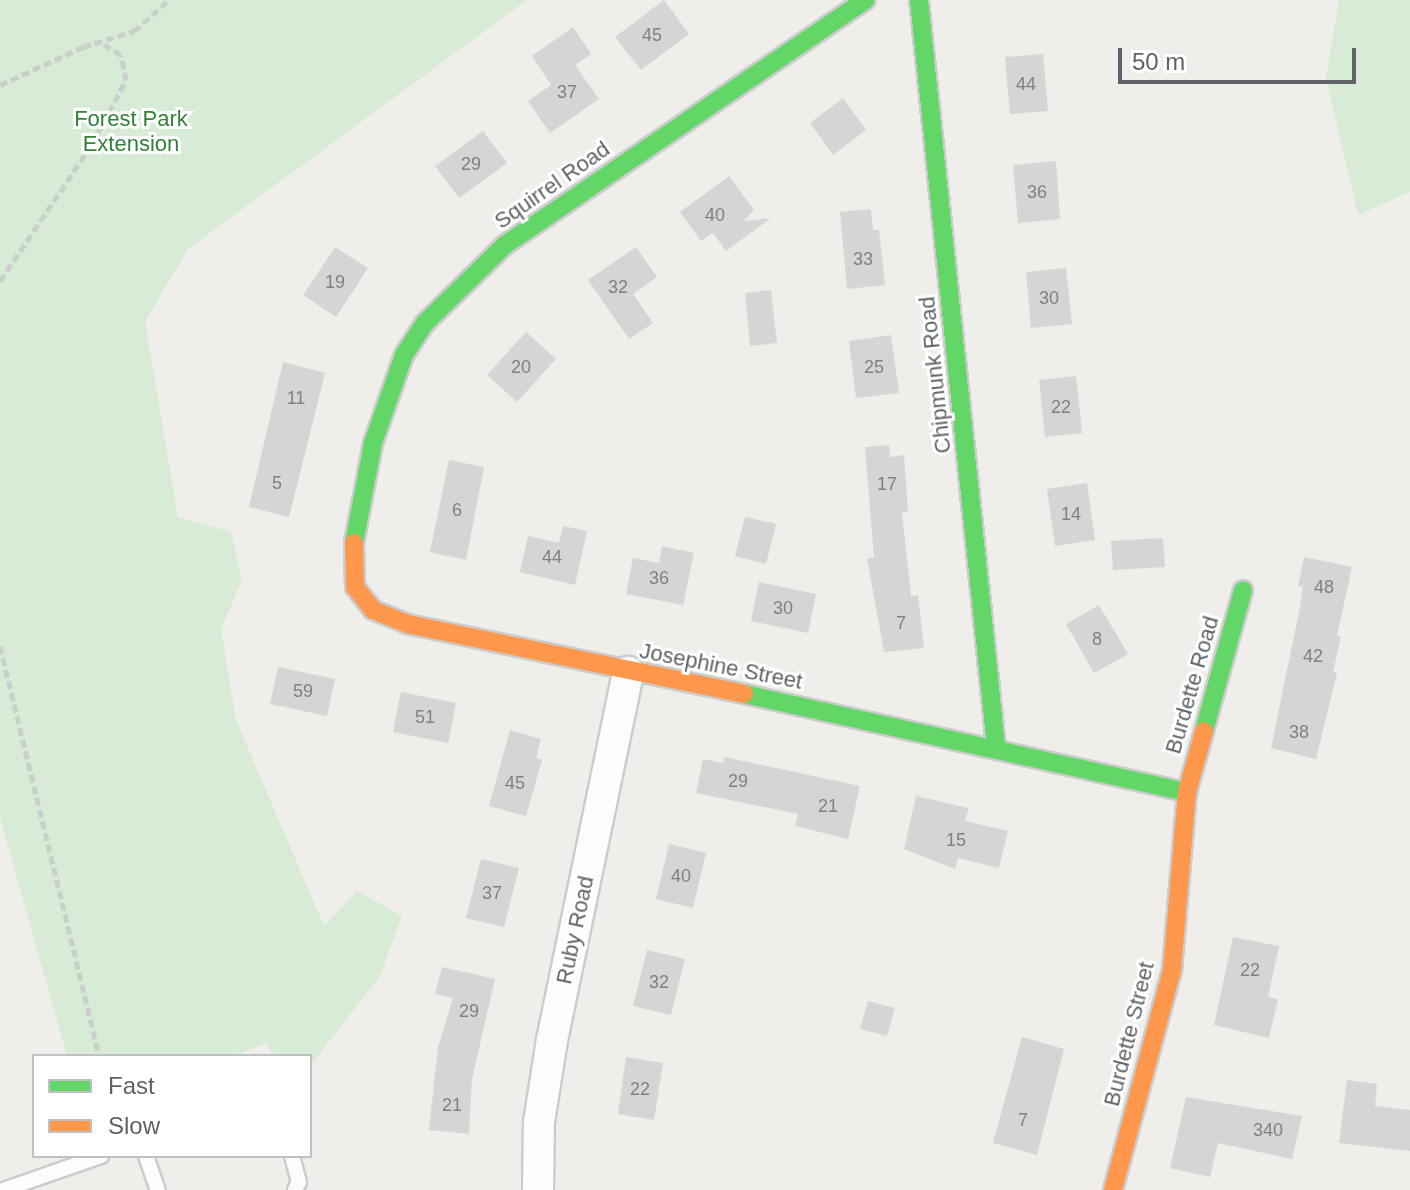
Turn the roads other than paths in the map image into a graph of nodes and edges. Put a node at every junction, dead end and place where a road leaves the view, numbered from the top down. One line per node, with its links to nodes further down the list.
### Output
1 (866, 0): 3 (street, Squirrel Road)
2 (919, 0): 6 (street, Chipmunk Road)
3 (363, 490): 5 (street, Josephine Street)
4 (1243, 590): 7 (street, Burdette Road)
5 (628, 672): 6 (street, Josephine Street); 14 (street, Ruby Road)
6 (996, 746): 7 (street, Josephine Street)
7 (1187, 792): 15 (street, Burdette Street)
8 (95, 1158): 11 (lane)
9 (149, 1158): 12 (lane)
10 (293, 1158): 13 (lane)
11 (3, 1190)
12 (158, 1190)
13 (295, 1190)
14 (538, 1190)
15 (1113, 1190)

